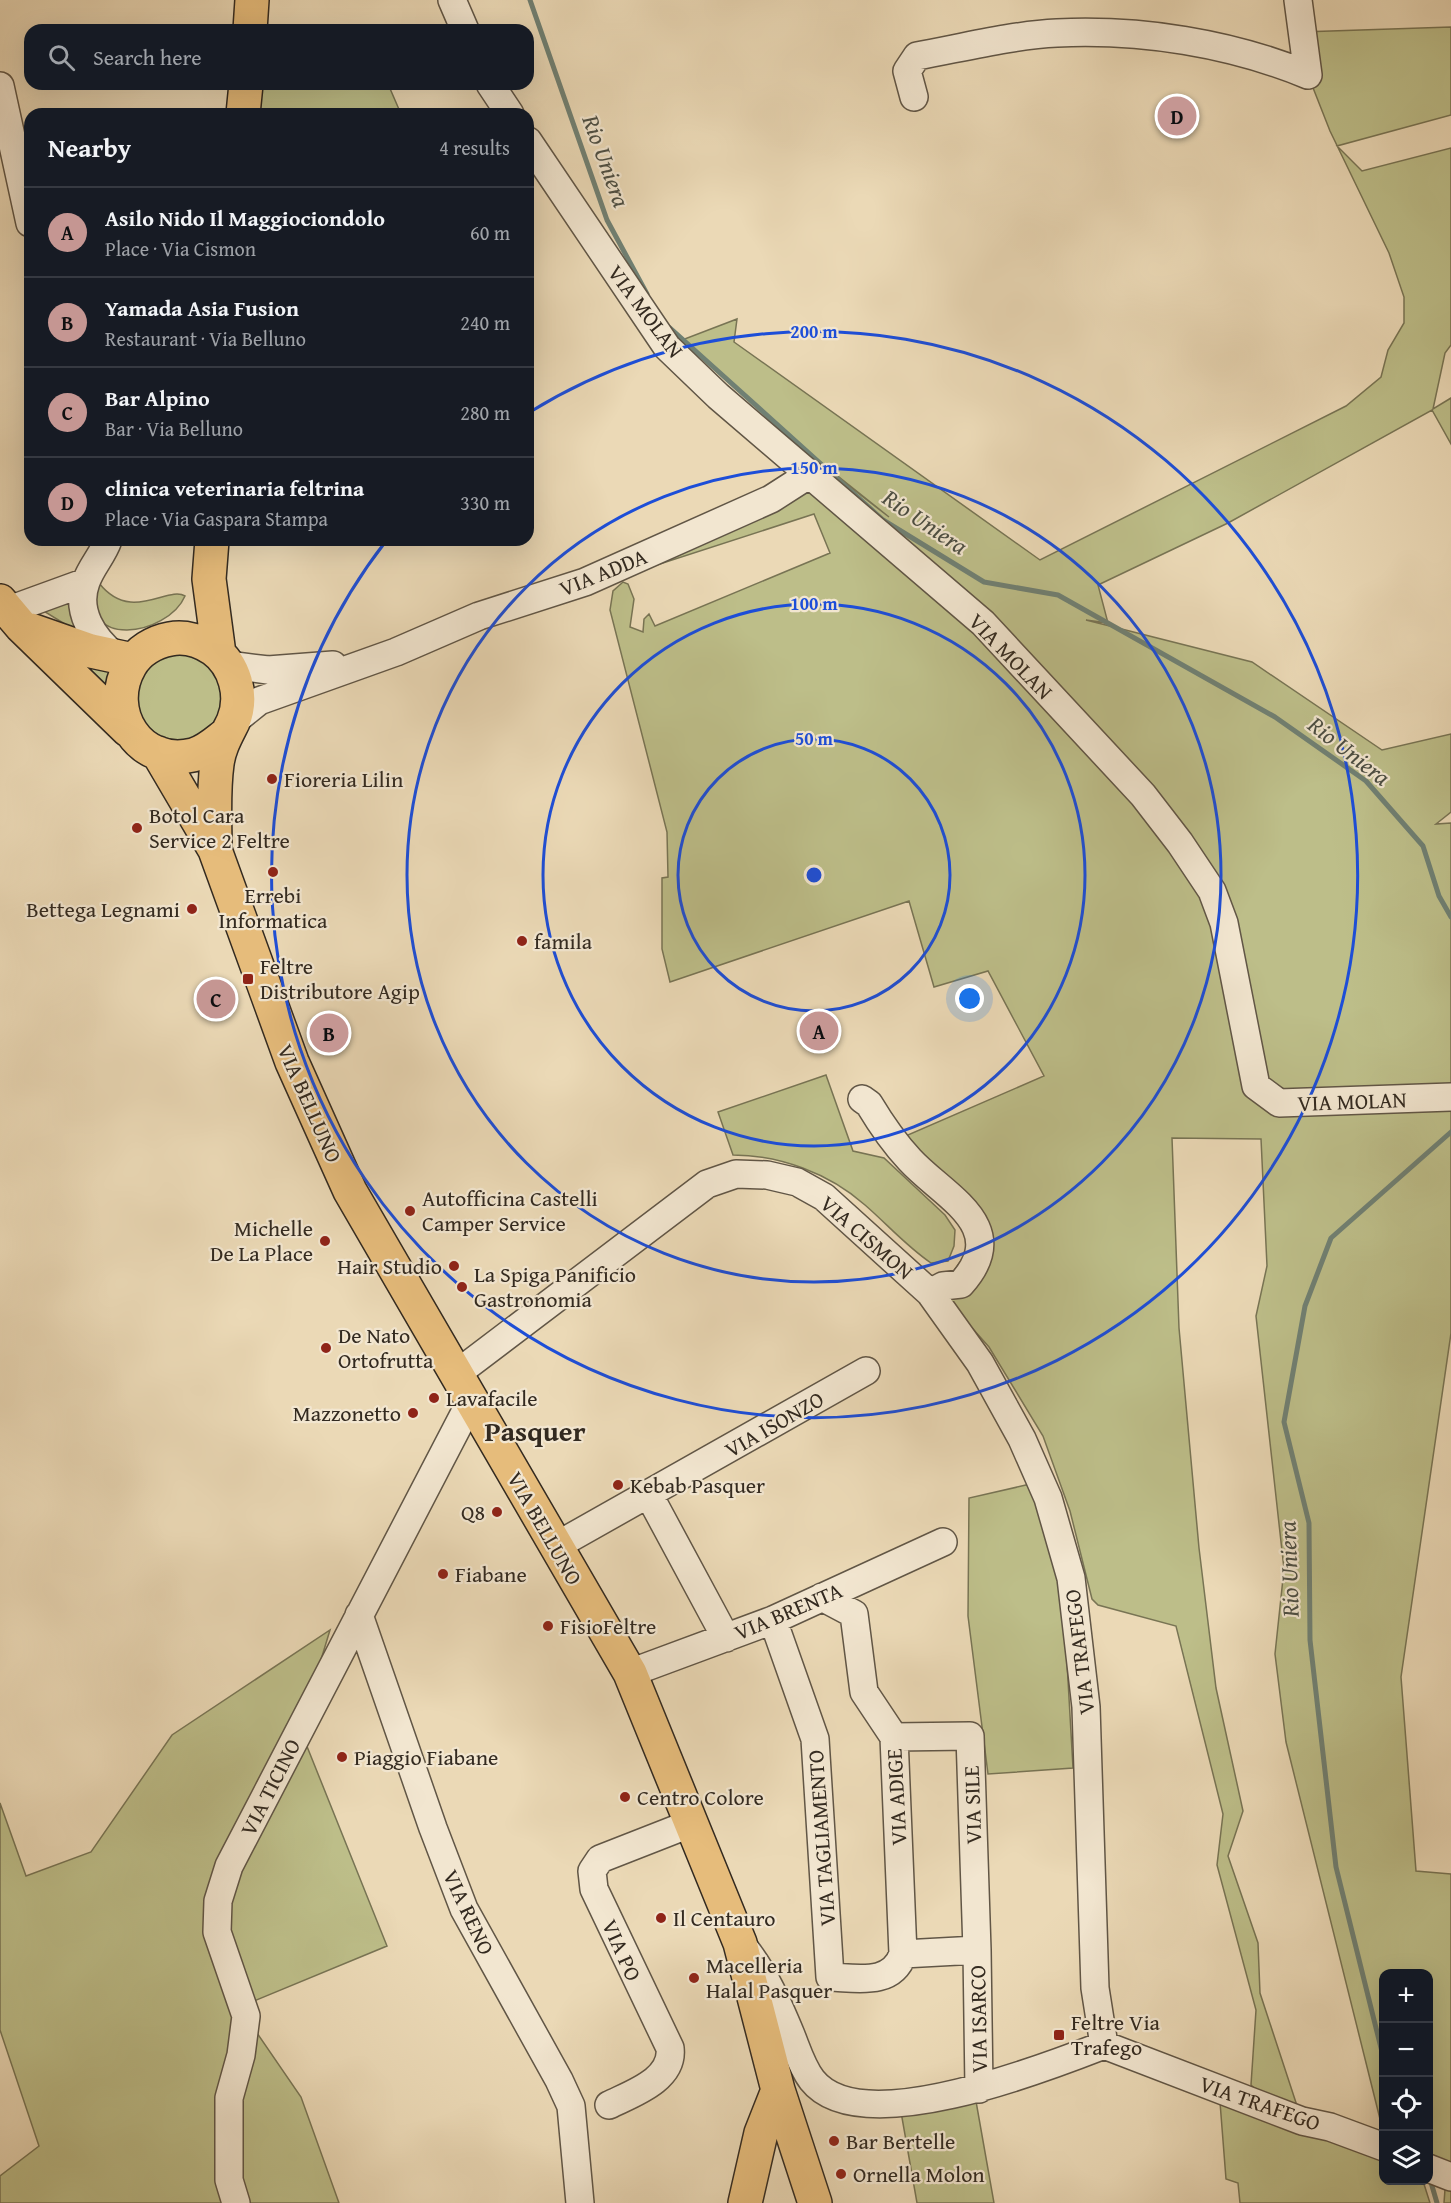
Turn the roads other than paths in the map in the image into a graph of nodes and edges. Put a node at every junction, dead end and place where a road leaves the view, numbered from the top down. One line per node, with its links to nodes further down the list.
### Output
1 (252, 0): 4 (main road)
2 (452, 0): 5 (street)
3 (1298, 0): 9 (street)
4 (250, 24)
5 (462, 24)
6 (0, 86): 13 (street)
7 (245, 90): 10 (main road)
8 (494, 90): 11 (street)
9 (914, 97)
10 (244, 108)
11 (506, 108)
12 (534, 150): 14 (street, VIA MOLAN)
13 (24, 196)
14 (810, 474): 21 (street, VIA ADDA); 27 (street, VIA MOLAN)
15 (105, 546): 18 (street)
16 (212, 546): 17 (main road, VIA BELLUNO)
17 (209, 579): 20 (main road); 23 (main road, VIA BELLUNO)
18 (86, 582): 19 (street); 22 (street)
19 (10, 612): 22 (main road); 25 (main road)
20 (172, 638): 22 (main road); 23 (main road)
21 (390, 654): 23 (street, VIA ADDA); 24 (street, VIA ADDA)
22 (124, 658): 25 (main road, VIA BELLUNO)
23 (224, 659): 24 (main road, VIA BELLUNO)
24 (228, 729): 25 (main road); 26 (main road, VIA BELLUNO)
25 (146, 744): 26 (main road, VIA BELLUNO)
26 (215, 850): 31 (main road, VIA BELLUNO)
27 (1451, 1097)
28 (862, 1099): 29 (street, VIA CISMON)
29 (930, 1293): 31 (street, VIA CISMON); 45 (street, VIA TRAFEGO)
30 (866, 1371): 32 (street, VIA ISONZO)
31 (463, 1388): 34 (main road, VIA BELLUNO); 36 (street, VIA TICINO)
32 (649, 1495): 34 (street, VIA ISONZO); 38 (street)
33 (943, 1542): 35 (street, VIA BRENTA)
34 (556, 1546): 39 (main road, VIA BELLUNO)
35 (822, 1597): 37 (street, VIA BRENTA); 40 (street, VIA ADIGE)
36 (359, 1615): 50 (street, VIA TICINO); 51 (street, VIA RENO)
37 (773, 1620): 38 (street, VIA BRENTA); 44 (street, VIA TAGLIAMENTO)
38 (726, 1638): 39 (street, VIA BRENTA)
39 (630, 1673): 41 (main road, VIA BELLUNO)
40 (894, 1737): 43 (street, VIA SILE); 44 (street, VIA ADIGE)
41 (692, 1823): 42 (main road, VIA BELLUNO); 48 (street, VIA PO)
42 (740, 1943): 46 (street); 47 (main road, VIA BELLUNO)
43 (977, 1950): 44 (street, VIA ISARCO); 46 (street, VIA ISARCO)
44 (903, 1954)
45 (1104, 2045): 46 (street); 49 (street, VIA TRAFEGO)
46 (979, 2089)
47 (778, 2090): 52 (main road); 53 (main road, VIA BELLUNO)
48 (609, 2105)
49 (1379, 2145)
50 (236, 2203)
51 (580, 2203)
52 (745, 2203)
53 (815, 2203)

